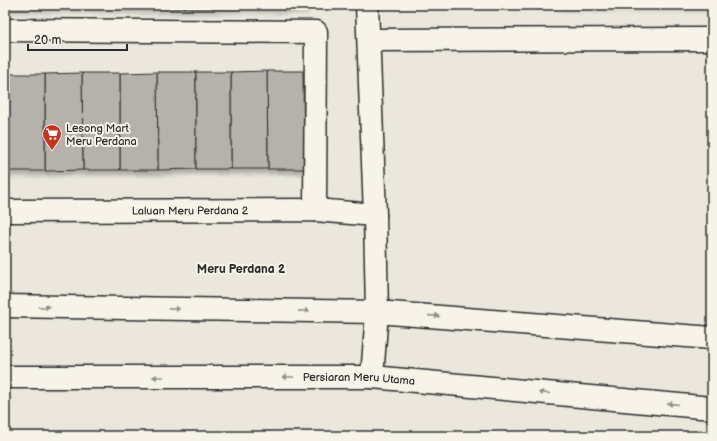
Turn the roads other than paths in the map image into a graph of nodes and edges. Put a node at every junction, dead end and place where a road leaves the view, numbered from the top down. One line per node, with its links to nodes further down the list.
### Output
1 (367, 5): 3 (street)
2 (5, 30): 6 (street)
3 (369, 40): 4 (street); 7 (street)
4 (712, 40)
5 (5, 210): 6 (street, Laluan Meru Perdana 2)
6 (315, 210): 7 (street, Laluan Meru Perdana 2)
7 (375, 215): 9 (street)
8 (5, 306): 9 (street, one-way to 9)
9 (377, 312): 10 (street, one-way to 10); 12 (street)
10 (712, 338)
11 (5, 377): 12 (street, Persiaran Meru Utama, one-way to 11)
12 (372, 377): 13 (street, Persiaran Meru Utama, one-way to 12)
13 (712, 408)

